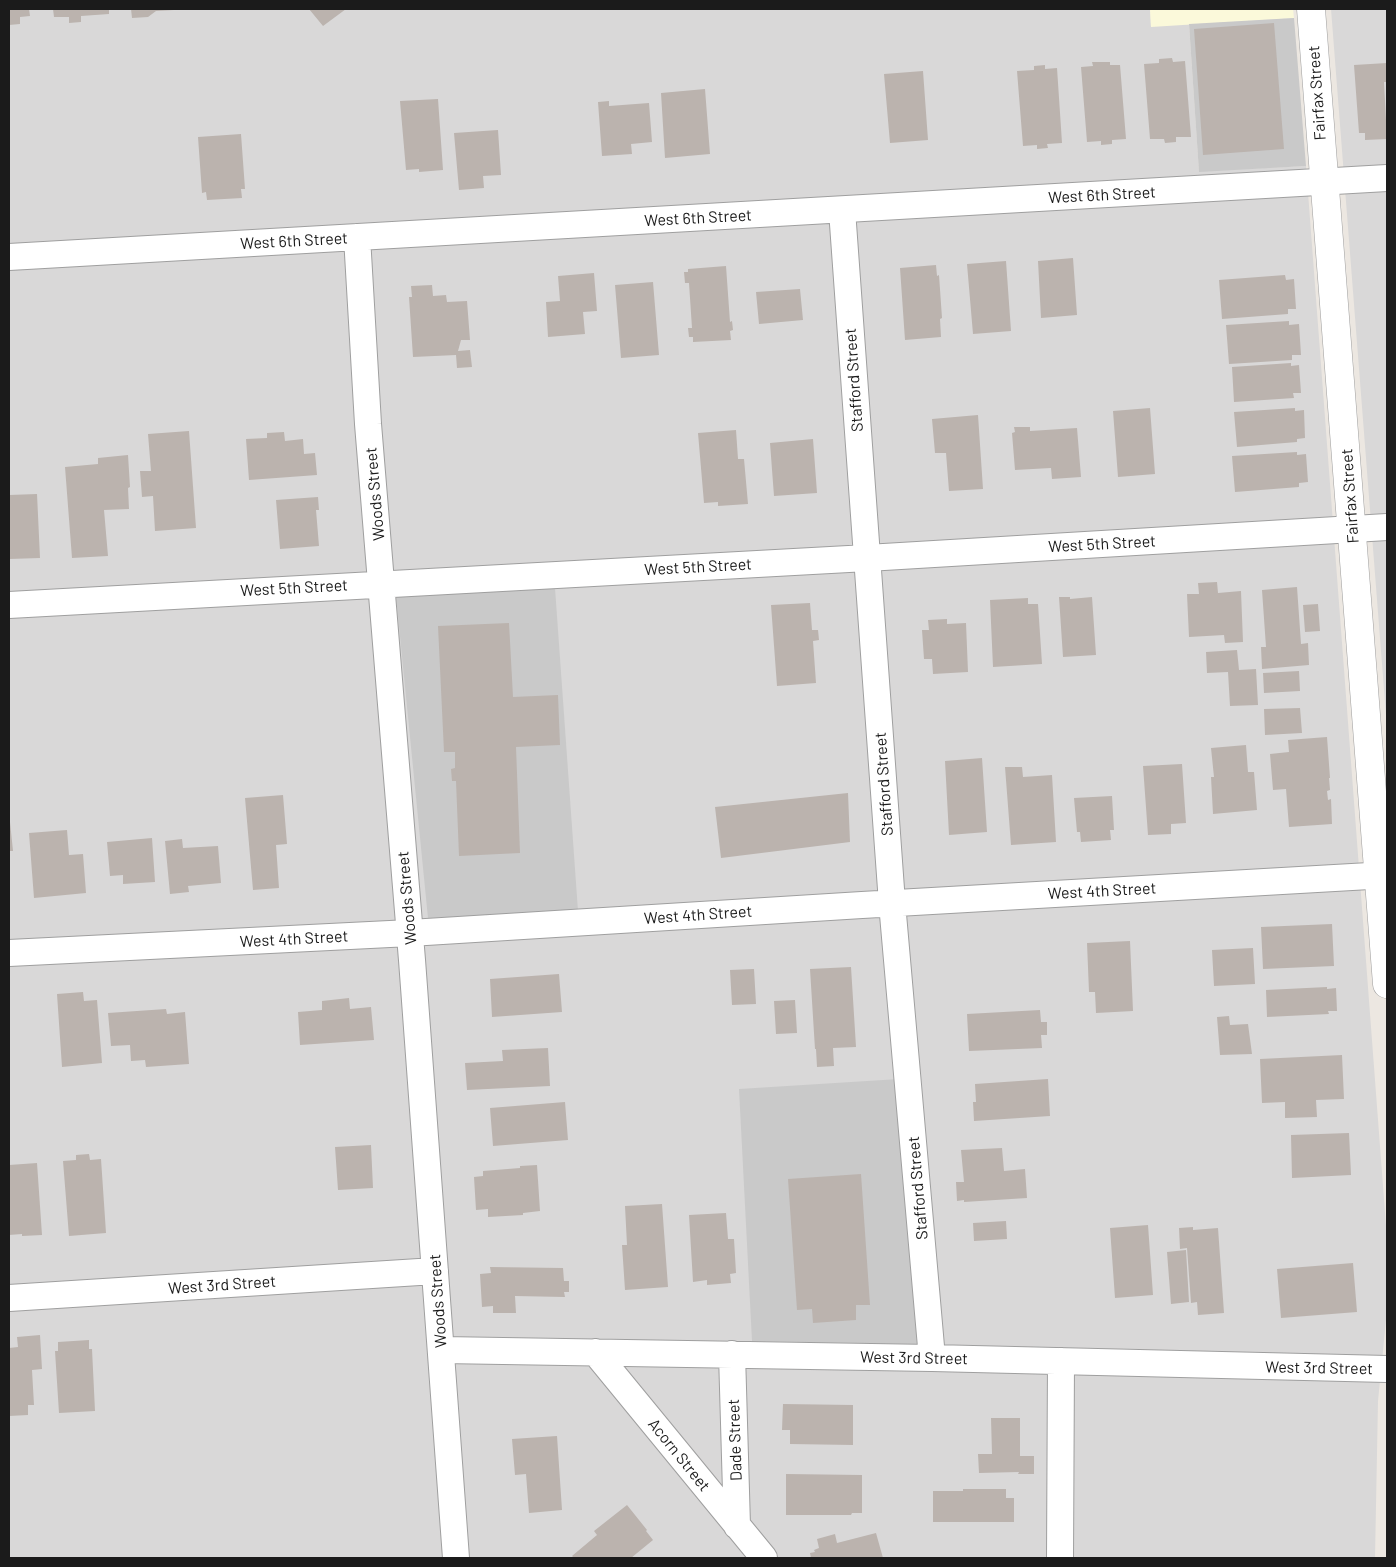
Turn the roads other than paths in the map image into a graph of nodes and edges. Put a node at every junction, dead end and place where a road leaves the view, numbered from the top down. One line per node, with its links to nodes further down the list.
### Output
1 (1311, 9): 3 (street, Fairfax Street)
2 (1387, 178): 3 (street, West 6th Street)
3 (1324, 181): 4 (street, West 6th Street); 8 (street, Fairfax Street)
4 (842, 210): 5 (street, West 6th Street); 9 (street, Stafford Street)
5 (357, 237): 6 (street, West 6th Street); 10 (street, Woods Street)
6 (9, 257)
7 (1387, 527): 8 (street, West 5th Street)
8 (1353, 529): 9 (street, West 5th Street); 12 (street, Fairfax Street)
9 (867, 558): 10 (street, West 5th Street); 13 (street, Stafford Street)
10 (382, 583): 11 (street, West 5th Street); 14 (street, Woods Street)
11 (9, 605)
12 (1383, 876): 13 (street, West 4th Street); 16 (street, Fairfax Street)
13 (892, 903): 14 (street, West 4th Street); 22 (street, Stafford Street)
14 (410, 933): 15 (street, West 4th Street); 17 (street, Woods Street)
15 (9, 953)
16 (1387, 984)
17 (435, 1271): 18 (street, West 3rd Street); 19 (street, Woods Street)
18 (9, 1298)
19 (442, 1350): 20 (street, West 3rd Street); 26 (street, Woods Street)
20 (595, 1352): 21 (street, West 3rd Street); 25 (street, Acorn Street)
21 (732, 1354): 22 (street, West 3rd Street); 25 (street, Dade Street)
22 (932, 1358): 23 (street, West 3rd Street)
23 (1062, 1361): 24 (street, West 3rd Street); 28 (street)
24 (1387, 1369)
25 (737, 1526): 27 (street, Acorn Street)
26 (456, 1558)
27 (764, 1558)
28 (1060, 1558)

